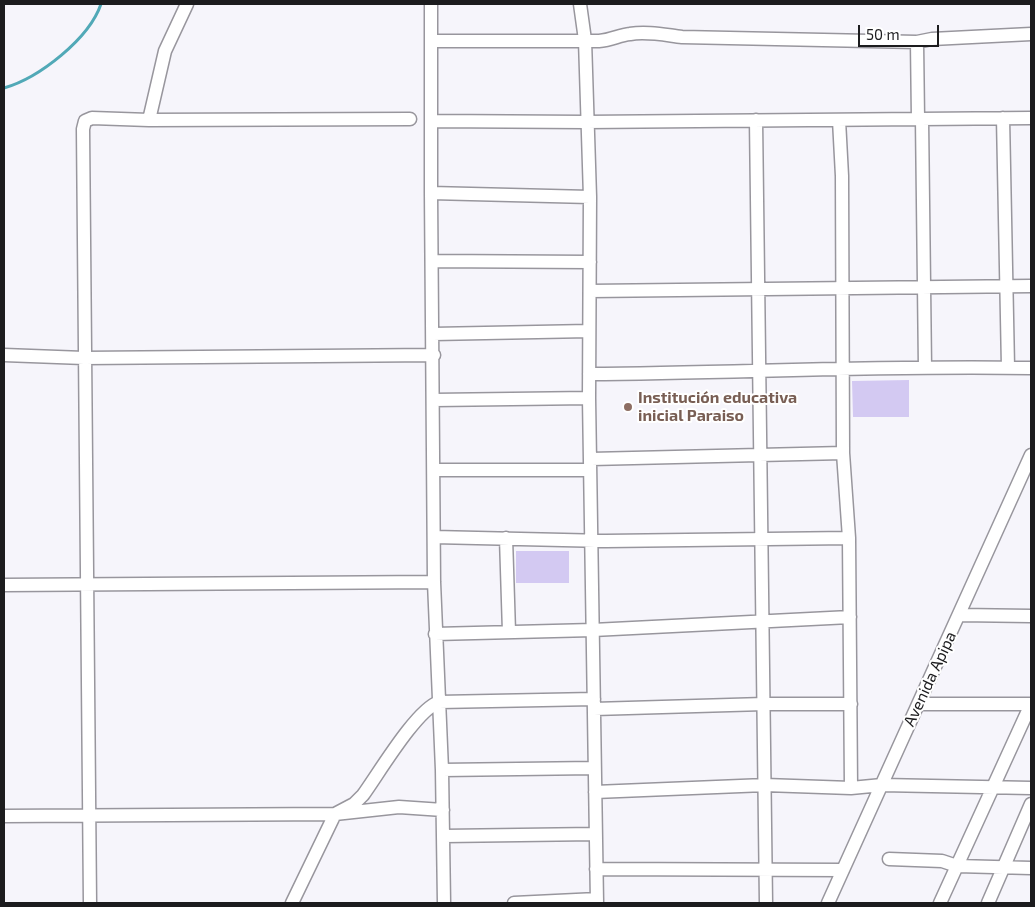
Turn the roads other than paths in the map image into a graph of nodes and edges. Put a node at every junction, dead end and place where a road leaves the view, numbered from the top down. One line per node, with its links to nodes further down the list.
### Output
1 (187, 4): 12 (street)
2 (431, 4): 6 (street)
3 (580, 4): 5 (street)
4 (1031, 34): 7 (street)
5 (585, 40): 6 (street); 7 (street); 16 (street)
6 (432, 41): 15 (street)
7 (917, 42): 11 (street)
8 (1003, 118): 9 (street); 11 (street); 24 (street)
9 (1031, 118)
10 (410, 119): 12 (street)
11 (920, 119): 14 (street); 23 (street)
12 (149, 120): 31 (street)
13 (756, 120): 14 (street); 16 (street); 25 (street)
14 (839, 120): 22 (street)
15 (432, 121): 16 (street); 17 (street)
16 (586, 122): 18 (street)
17 (430, 193): 18 (street); 19 (street)
18 (590, 197): 20 (street)
19 (432, 261): 20 (street); 28 (street)
20 (590, 262): 26 (street)
21 (1031, 286): 24 (street)
22 (842, 287): 23 (street); 25 (street); 32 (street)
23 (924, 287): 24 (street); 33 (street)
24 (1008, 287): 34 (street)
25 (758, 288): 26 (street); 36 (street)
26 (590, 291): 27 (street)
27 (589, 332): 28 (street); 37 (street)
28 (433, 334): 30 (street)
29 (4, 355): 31 (street)
30 (434, 355): 31 (street); 39 (street)
31 (84, 358): 51 (street)
32 (843, 368): 33 (street); 36 (street); 40 (street)
33 (925, 368): 34 (street)
34 (1008, 368): 35 (street)
35 (1031, 368)
36 (759, 372): 37 (street); 41 (street)
37 (589, 374): 38 (street)
38 (589, 398): 39 (street); 43 (street)
39 (434, 400): 44 (street)
40 (843, 453): 41 (street); 47 (street)
41 (761, 455): 43 (street); 49 (street)
42 (1031, 455): 53 (street, Avenida Apipa)
43 (590, 465): 44 (street); 48 (street)
44 (435, 470): 45 (street)
45 (434, 537): 46 (street); 50 (street)
46 (506, 538): 48 (street); 58 (street)
47 (849, 538): 49 (street); 55 (street)
48 (592, 540): 49 (street); 57 (street)
49 (763, 540): 56 (street)
50 (434, 582): 51 (street); 59 (street)
51 (88, 585): 52 (street); 77 (street)
52 (4, 586)
53 (960, 615): 54 (street); 64 (street, Avenida Apipa)
54 (1031, 616)
55 (850, 617): 56 (street); 63 (street)
56 (762, 623): 57 (street); 62 (street)
57 (594, 630): 58 (street); 61 (street)
58 (509, 632): 59 (street)
59 (435, 634): 60 (street)
60 (439, 702): 61 (street); 67 (street); 76 (street)
61 (594, 704): 62 (street); 66 (street)
62 (764, 704): 63 (street); 68 (street)
63 (851, 704): 71 (street)
64 (920, 704): 65 (street); 69 (street, Avenida Apipa)
65 (1031, 704): 70 (street)
66 (594, 768): 67 (street); 73 (street)
67 (442, 770): 75 (street)
68 (766, 785): 71 (street); 73 (street); 86 (street)
69 (882, 785): 70 (street); 71 (street); 87 (street, Avenida Apipa)
70 (994, 787): 72 (street); 82 (street)
71 (851, 788)
72 (1031, 788)
73 (595, 792): 79 (street)
74 (1031, 804): 85 (street)
75 (443, 810): 76 (street); 80 (street)
76 (335, 814): 77 (street); 90 (street)
77 (88, 815): 78 (street); 89 (street)
78 (4, 816)
79 (595, 834): 80 (street); 84 (street)
80 (444, 836): 91 (street)
81 (889, 860): 82 (street)
82 (956, 866): 85 (street); 95 (street)
83 (1031, 868): 85 (street)
84 (596, 869): 86 (street); 88 (street)
85 (1003, 869): 96 (street)
86 (765, 870): 87 (street); 93 (street)
87 (843, 870): 94 (street, Avenida Apipa)
88 (597, 901): 92 (street)
89 (90, 903)
90 (292, 903)
91 (444, 903)
92 (514, 903)
93 (766, 903)
94 (828, 903)
95 (940, 903)
96 (988, 903)

